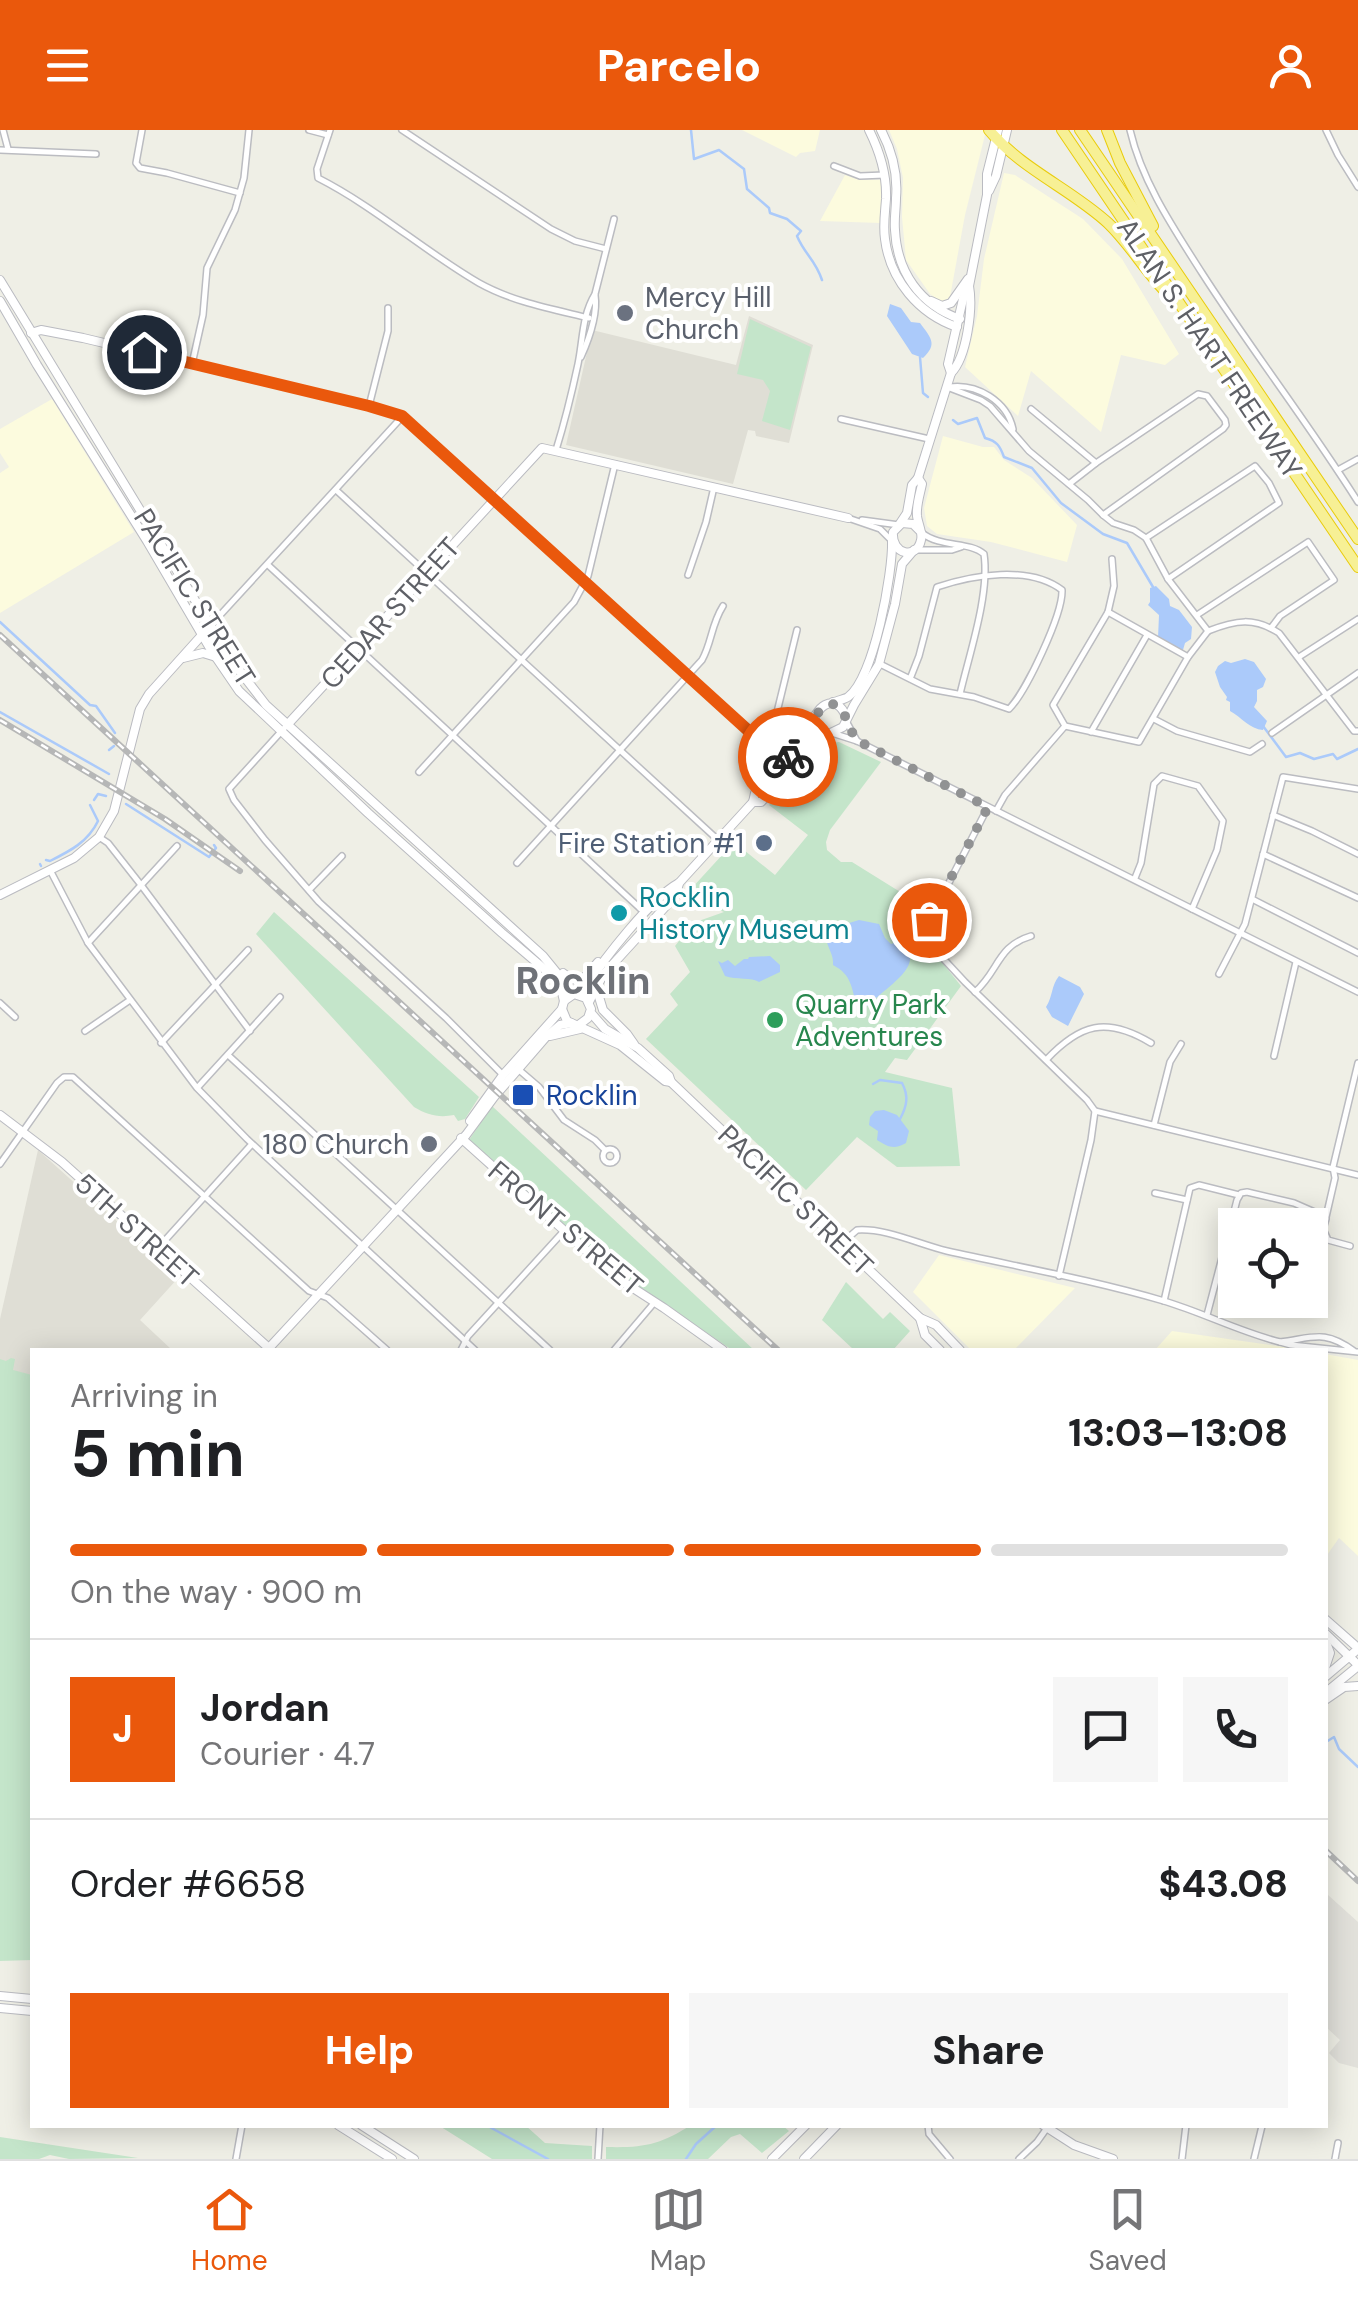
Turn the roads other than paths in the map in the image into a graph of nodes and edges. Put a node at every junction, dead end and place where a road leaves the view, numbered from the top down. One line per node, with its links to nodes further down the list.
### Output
1 (3, 130): 16 (street)
2 (142, 130): 23 (street)
3 (249, 130): 23 (street)
4 (310, 130): 14 (street)
5 (402, 130): 25 (street)
6 (869, 130): 21 (main road)
7 (881, 130): 20 (main road)
8 (1007, 130): 15 (main road)
9 (1062, 130): 33 (highway, ALAN S. HART FREEWAY)
10 (1080, 130): 27 (highway, ALAN S. HART FREEWAY)
11 (1107, 130): 27 (highway)
12 (1130, 130): 52 (street)
13 (1326, 130): 22 (street)
14 (329, 133): 34 (street)
15 (997, 136): 26 (main road); 33 (highway)
16 (8, 149): 17 (street); 18 (street)
17 (0, 150)
18 (96, 154)
19 (834, 166): 21 (street)
20 (895, 172): 21 (street); 30 (main road)
21 (884, 174): 35 (main road)
22 (1358, 187)
23 (240, 193): 38 (street)
24 (614, 220): 25 (street)
25 (606, 249): 29 (street)
26 (970, 275): 30 (main road); 35 (main road)
27 (1182, 279): 65 (highway, ALAN S. HART FREEWAY)
28 (0, 280): 36 (main road, PACIFIC STREET)
29 (594, 294): 34 (street); 37 (street)
30 (926, 299): 35 (main road)
31 (0, 301): 36 (main road, PACIFIC STREET)
32 (388, 308): 41 (street)
33 (1184, 310): 73 (highway, ALAN S. HART FREEWAY)
34 (588, 318): 37 (street)
35 (962, 324): 39 (main road)
36 (27, 336): 38 (main road); 40 (main road, PACIFIC STREET); 43 (main road, PACIFIC STREET)
37 (579, 359): 47 (street)
38 (192, 364): 41 (main road)
39 (947, 387): 46 (main road); 54 (street)
40 (54, 392): 43 (main road); 55 (main road, PACIFIC STREET)
41 (369, 406): 44 (main road)
42 (1031, 409): 50 (street)
43 (82, 414): 48 (main road, PACIFIC STREET)
44 (402, 416): 57 (street); 58 (main road)
45 (842, 419): 46 (street)
46 (929, 439): 53 (main road)
47 (556, 450): 51 (main road); 58 (main road, CEDAR STREET)
48 (109, 460): 55 (main road); 70 (main road, PACIFIC STREET)
49 (1358, 460): 52 (street)
50 (1096, 462): 54 (street); 60 (street)
51 (615, 464): 56 (main road); 78 (street)
52 (1338, 470): 59 (street)
53 (918, 478): 62 (main road); 63 (main road)
54 (1069, 484): 60 (street)
55 (113, 487): 66 (main road, PACIFIC STREET)
56 (714, 487): 61 (main road); 75 (street)
57 (336, 490): 72 (street); 74 (street)
58 (494, 498): 74 (main road, CEDAR STREET); 78 (main road)
59 (1358, 502)
60 (1103, 515): 64 (street)
61 (848, 518): 62 (street); 67 (street)
62 (899, 525): 63 (main road); 67 (main road)
63 (921, 532): 68 (street); 69 (main road)
64 (1146, 538): 77 (street); 77 (street)
65 (1358, 539)
66 (146, 541): 70 (main road); 89 (main road, PACIFIC STREET)
67 (892, 541): 69 (main road); 79 (main road)
68 (960, 547): 69 (street); 76 (street)
69 (914, 550): 92 (main road)
70 (170, 559): 84 (main road, PACIFIC STREET)
71 (1112, 560): 81 (street)
72 (268, 565): 84 (street); 91 (street)
73 (1358, 566)
74 (426, 574): 91 (main road, CEDAR STREET); 97 (street)
75 (688, 574)
76 (986, 576): 101 (street); 103 (street); 103 (street)
77 (1168, 579): 82 (street)
78 (586, 582): 97 (street); 100 (main road)
79 (885, 601): 85 (main road); 92 (main road)
80 (723, 606): 100 (street)
81 (1108, 612): 90 (street); 109 (street)
82 (1197, 614): 86 (street); 88 (street)
83 (1358, 619): 95 (street)
84 (211, 626): 89 (main road); 108 (main road, PACIFIC STREET)
85 (879, 626): 98 (main road); 104 (main road)
86 (1271, 628): 88 (street); 95 (street)
87 (797, 630): 119 (street)
88 (1208, 631): 94 (street)
89 (203, 634): 93 (main road, PACIFIC STREET); 96 (main road)
90 (1147, 634): 94 (street); 112 (street)
91 (358, 648): 108 (main road, CEDAR STREET); 115 (street)
92 (885, 649): 98 (main road)
93 (216, 657): 96 (main road); 111 (main road, PACIFIC STREET)
94 (1188, 657): 106 (street)
95 (1299, 657): 102 (street)
96 (183, 658): 130 (main road)
97 (521, 660): 115 (street); 120 (street)
98 (880, 664): 101 (street); 107 (main road)
99 (1358, 672): 102 (street)
100 (688, 676): 119 (main road); 120 (street)
101 (910, 679): 103 (street)
102 (1326, 693): 110 (street); 114 (street)
103 (960, 694)
104 (829, 704): 105 (main road); 107 (main road)
105 (818, 714): 113 (main road); 121 (main road)
106 (1154, 719): 112 (street); 117 (street)
107 (846, 720): 113 (main road); 116 (street)
108 (288, 724): 111 (street, CEDAR STREET); 154 (main road, PACIFIC STREET)
109 (1065, 726): 112 (street); 127 (street)
110 (1358, 731)
111 (281, 732): 141 (street, CEDAR STREET); 166 (main road, PACIFIC STREET)
112 (1091, 732)
113 (832, 733): 116 (street); 118 (main road)
114 (1272, 733)
115 (452, 736): 122 (street); 129 (street)
116 (856, 740): 126 (street)
117 (1262, 744)
118 (810, 747): 121 (main road); 124 (main road)
119 (768, 749): 121 (main road)
120 (619, 750): 129 (street); 131 (street)
121 (784, 763): 124 (main road); 125 (main road)
122 (418, 772)
123 (1358, 789): 128 (street)
124 (767, 796): 125 (main road)
125 (753, 802): 131 (main road)
126 (988, 807): 127 (street); 159 (street)
127 (996, 811): 138 (street)
128 (1273, 815): 133 (street); 134 (street)
129 (550, 825): 136 (street); 146 (street)
130 (100, 837): 137 (main road); 140 (street)
131 (718, 840): 139 (main road)
132 (177, 846): 140 (street)
133 (1263, 854): 143 (street); 144 (street)
134 (1358, 854)
135 (342, 856): 141 (street)
136 (517, 863)
137 (50, 870): 142 (main road); 149 (street)
138 (1134, 879): 145 (street); 145 (street)
139 (679, 883): 146 (main road); 150 (main road)
140 (140, 885): 149 (street); 157 (street)
141 (310, 890): 182 (street)
142 (0, 895)
143 (1252, 898): 147 (street); 153 (street)
144 (1358, 898)
145 (1192, 909): 147 (street)
146 (645, 913): 150 (main road); 152 (main road)
147 (1240, 934): 155 (street); 156 (street)
148 (1032, 936): 159 (street)
149 (88, 943): 163 (street)
150 (632, 943): 158 (main road)
151 (248, 950): 157 (street)
152 (613, 950): 154 (main road); 161 (main road)
153 (1358, 953)
154 (543, 956): 161 (main road, PACIFIC STREET)
155 (1296, 962): 160 (street); 178 (street)
156 (1219, 974)
157 (215, 985): 171 (street); 173 (street)
158 (596, 987): 164 (main road); 176 (main road)
159 (975, 992): 179 (street)
160 (1358, 992)
161 (576, 994): 164 (main road); 166 (main road)
162 (280, 998): 171 (street)
163 (130, 1000): 170 (street); 173 (street)
164 (589, 1002): 167 (main road)
165 (0, 1003): 168 (street)
166 (563, 1005): 169 (main road); 181 (main road)
167 (590, 1013): 169 (main road); 176 (main road, PACIFIC STREET)
168 (15, 1017)
169 (580, 1025): 172 (main road); 172 (main road); 183 (main road, PACIFIC STREET)
170 (85, 1031)
171 (250, 1031): 177 (street)
172 (546, 1038): 181 (main road)
173 (161, 1043): 184 (street)
174 (1151, 1043): 179 (street)
175 (1180, 1044): 187 (street)
176 (635, 1046): 183 (main road, PACIFIC STREET)
177 (228, 1055): 184 (street); 201 (street)
178 (1274, 1056)
179 (1046, 1060): 185 (street)
180 (1358, 1063): 193 (street)
181 (515, 1066): 182 (main road); 189 (main road); 191 (street)
182 (502, 1075): 189 (main road)
183 (672, 1082): 204 (main road, PACIFIC STREET)
184 (197, 1088): 190 (street)
185 (1096, 1111): 187 (street); 208 (street)
186 (0, 1115): 188 (main road, 5TH STREET)
187 (1154, 1125): 193 (street)
188 (22, 1130): 192 (street); 196 (street); 207 (main road, 5TH STREET)
189 (461, 1138): 201 (main road); 202 (main road, FRONT STREET)
190 (252, 1144): 196 (street); 205 (street)
191 (605, 1150)
192 (0, 1164)
193 (1333, 1167): 194 (street); 200 (street)
194 (1358, 1174)
195 (1155, 1193): 198 (street)
196 (205, 1196): 207 (street); 209 (street)
197 (1239, 1196): 198 (street); 199 (street); 213 (street)
198 (1188, 1200): 210 (street)
199 (1306, 1208)
200 (1328, 1208)
201 (397, 1210): 205 (main road); 211 (street)
202 (563, 1232): 211 (street); 212 (main road, FRONT STREET)
203 (1328, 1240): 206 (street)
204 (842, 1243): 208 (street); 214 (main road, PACIFIC STREET)
205 (363, 1246): 209 (main road); 215 (street)
206 (1350, 1246)
207 (158, 1248): 217 (main road, 5TH STREET)
208 (1059, 1276): 210 (street)
209 (320, 1294): 218 (main road); 219 (street)
210 (1164, 1301): 213 (street)
211 (498, 1302): 215 (street); 222 (street)
212 (655, 1302): 223 (street); 224 (main road, FRONT STREET)
213 (1207, 1315): 216 (street)
214 (920, 1318): 225 (main road, PACIFIC STREET); 226 (main road, PACIFIC STREET)
215 (466, 1342): 220 (street); 221 (street)
216 (1280, 1342): 227 (street); 229 (street)
217 (269, 1348)
218 (271, 1348)
219 (386, 1348)
220 (462, 1348)
221 (474, 1348)
222 (548, 1348)
223 (616, 1348)
224 (719, 1348)
225 (938, 1348)
226 (958, 1348)
227 (1321, 1348)
228 (1328, 1349): 229 (street)
229 (1356, 1351)
230 (1328, 1622): 232 (main road)
231 (1328, 1638): 233 (main road)
232 (1358, 1648): 233 (main road)
233 (1350, 1656): 234 (main road); 235 (main road)
234 (1358, 1665): 237 (main road)
235 (1328, 1674)
236 (1358, 1686): 238 (main road)
237 (1328, 1694)
238 (1328, 1696)
239 (0, 1996): 240 (main road)
240 (30, 1999)
241 (0, 2008): 242 (main road)
242 (30, 2011)
243 (241, 2128): 255 (street)
244 (343, 2128): 256 (main road)
245 (366, 2128): 257 (main road)
246 (600, 2128): 258 (street)
247 (803, 2128): 259 (main road)
248 (834, 2128): 260 (main road)
249 (928, 2128): 261 (street)
250 (1044, 2128): 262 (street)
251 (1048, 2128): 263 (main road)
252 (1186, 2128): 264 (street)
253 (1262, 2128): 265 (street)
254 (1338, 2143): 266 (street)
255 (236, 2159)
256 (392, 2159)
257 (414, 2159)
258 (598, 2159)
259 (772, 2159)
260 (804, 2159)
261 (950, 2159)
262 (1019, 2159)
263 (1113, 2159)
264 (1182, 2159)
265 (1254, 2159)
266 (1334, 2159)

